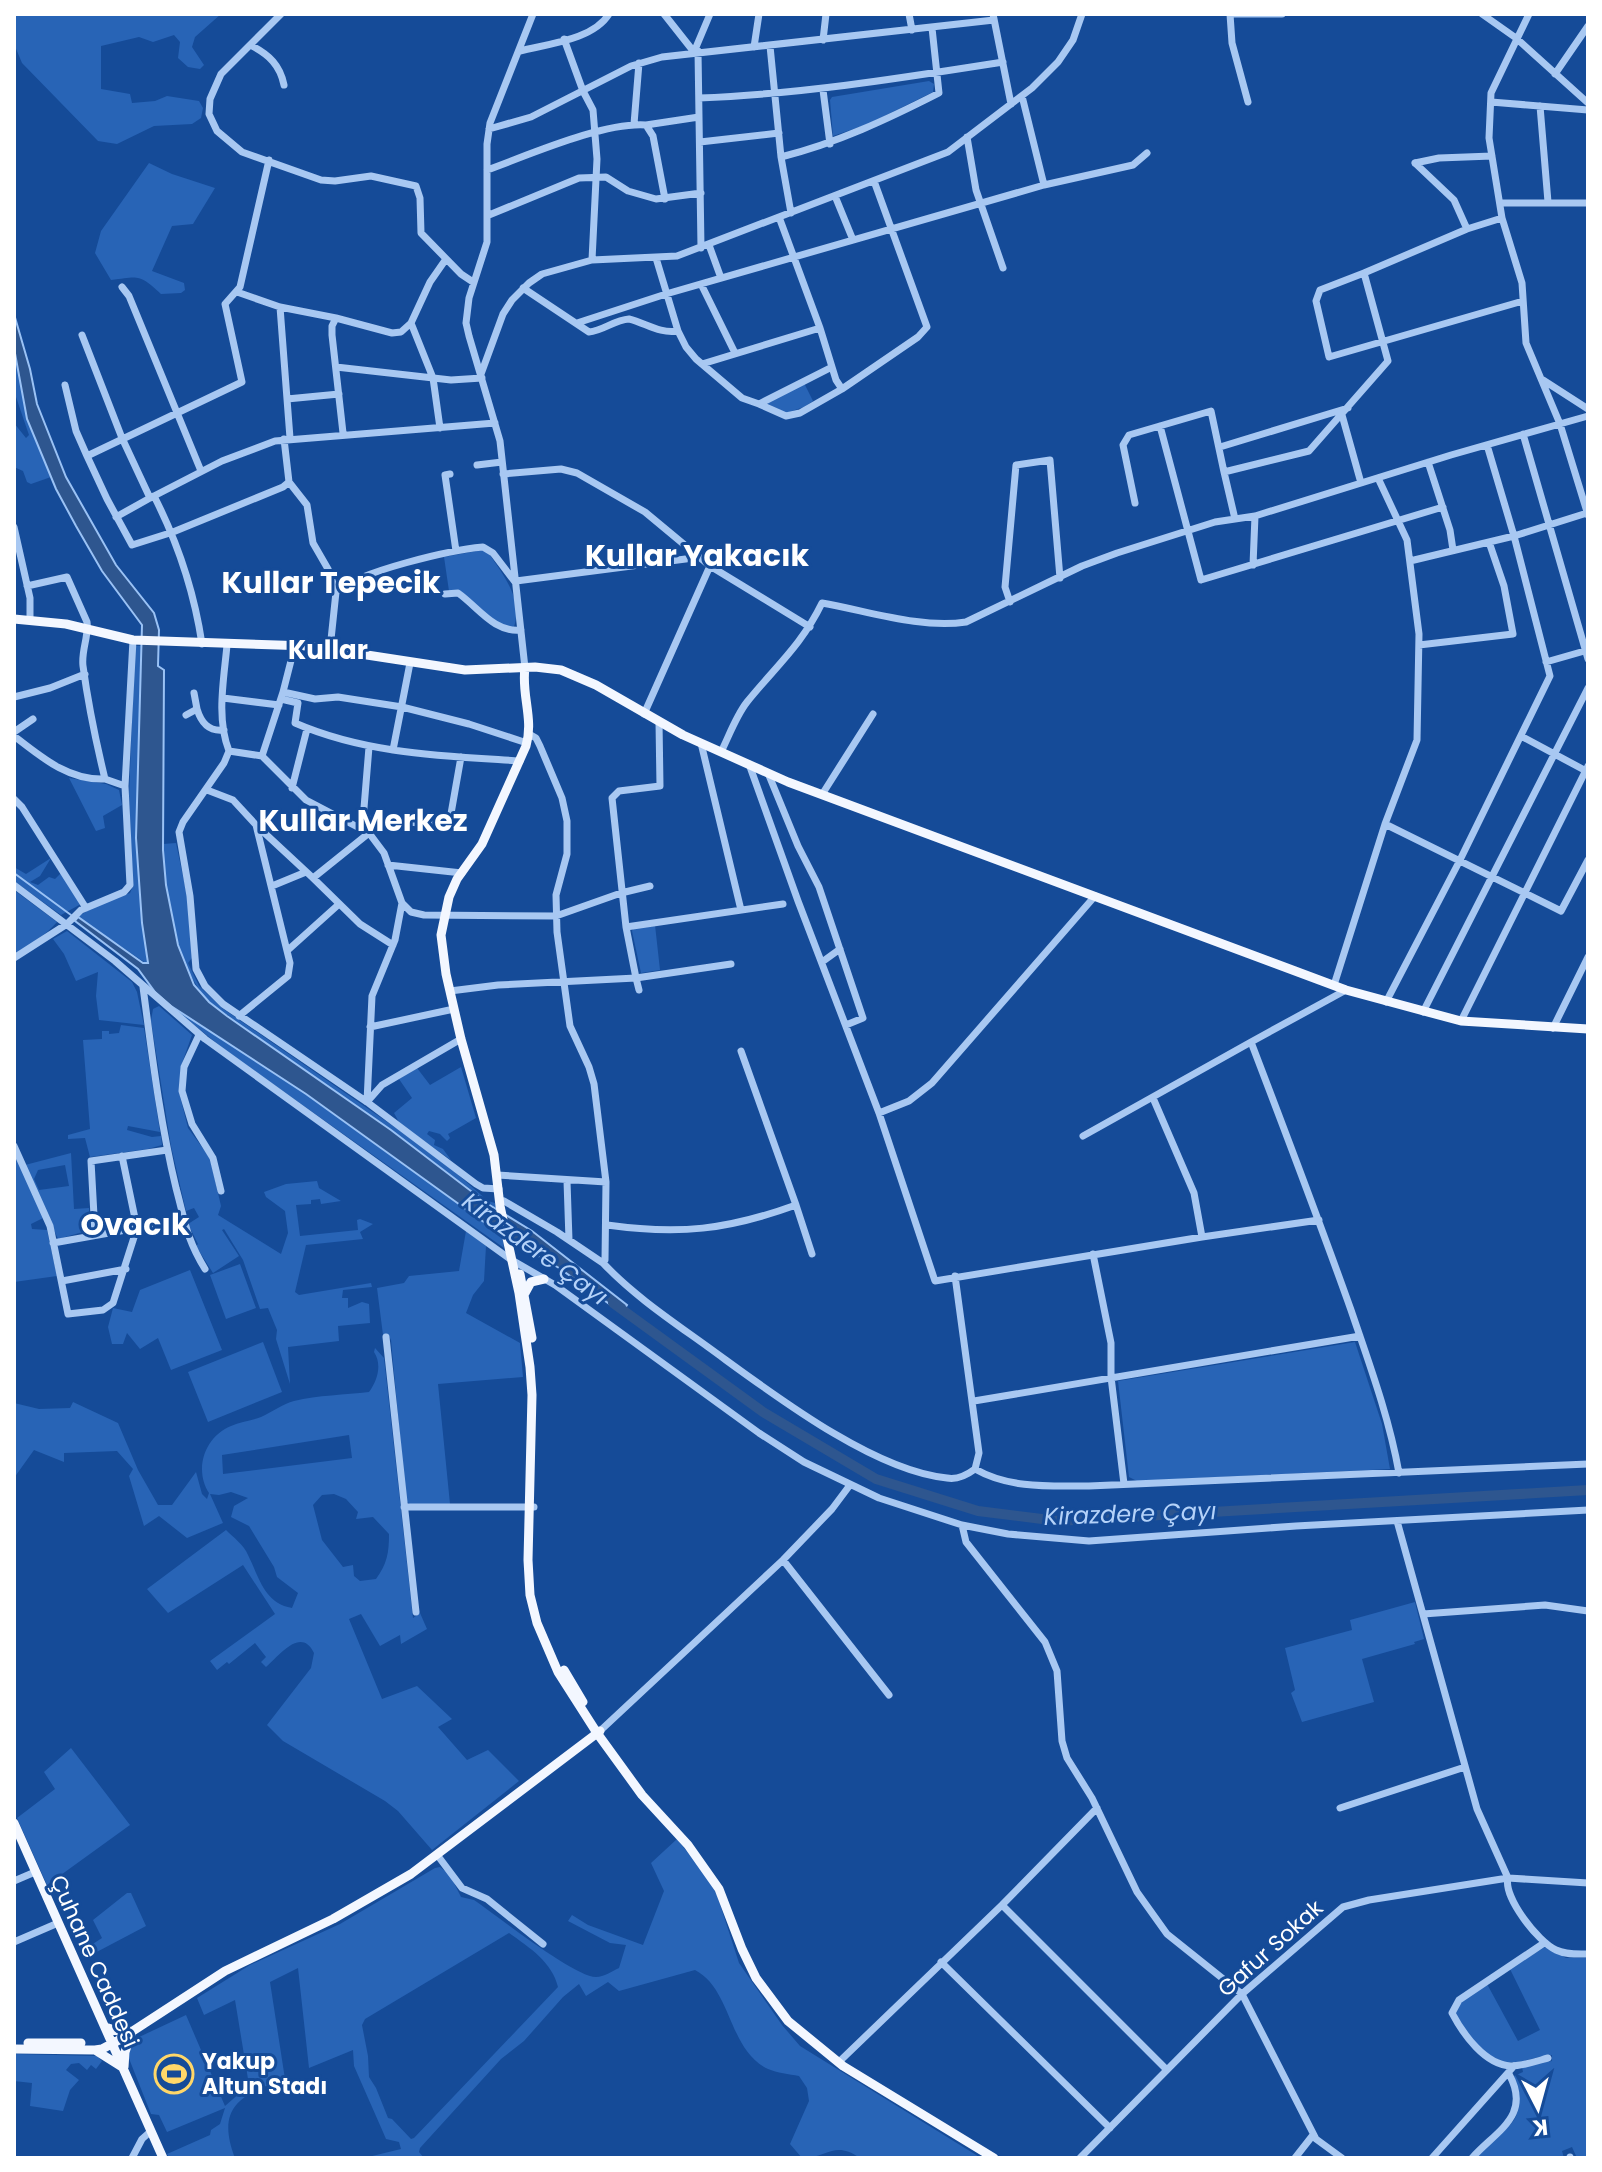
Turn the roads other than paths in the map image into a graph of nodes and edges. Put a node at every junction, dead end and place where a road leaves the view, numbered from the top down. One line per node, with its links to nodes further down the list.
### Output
1 (281, 14): 21 (street)
2 (533, 14): 24 (street)
3 (609, 14): 19 (street)
4 (664, 14): 25 (street)
5 (710, 14): 25 (street)
6 (759, 14): 23 (street)
7 (826, 14): 20 (street)
8 (909, 14): 17 (street)
9 (1082, 14): 34 (street)
10 (1232, 14): 11 (street); 36 (street)
11 (1282, 14)
12 (1482, 14): 18 (street)
13 (1529, 14): 18 (street)
14 (994, 17): 16 (street); 26 (street)
15 (1588, 26): 29 (street)
16 (932, 28): 17 (street); 28 (street)
17 (912, 30): 20 (street)
18 (1516, 38): 29 (street); 37 (street)
19 (564, 39): 24 (street); 32 (street)
20 (823, 40): 22 (street)
21 (252, 46): 30 (street); 54 (street)
22 (770, 46): 23 (street); 33 (street)
23 (754, 47): 25 (street)
24 (520, 51): 45 (street)
25 (696, 52): 27 (street); 35 (street)
26 (1003, 62): 28 (street); 39 (street)
27 (639, 63): 32 (street); 43 (street)
28 (938, 72): 31 (street); 50 (street)
29 (1555, 74): 38 (street)
30 (284, 85)
31 (823, 90): 33 (street); 50 (street)
32 (583, 91): 45 (street); 47 (street)
33 (775, 95): 35 (street); 46 (street)
34 (1022, 96): 39 (street); 58 (street)
35 (699, 98): 42 (street)
36 (1248, 102)
37 (1491, 102): 40 (street); 52 (street)
38 (1588, 103)
39 (1011, 104): 48 (street)
40 (1540, 106): 41 (street); 62 (street)
41 (1588, 110)
42 (699, 117): 44 (street); 49 (street)
43 (634, 124): 44 (street); 47 (street)
44 (646, 125): 61 (street)
45 (489, 129): 55 (street)
46 (779, 133): 49 (street); 53 (street)
47 (595, 134): 55 (street); 56 (street)
48 (967, 137): 57 (street); 65 (street)
49 (700, 142): 59 (street)
50 (830, 144): 53 (street)
51 (1147, 153): 58 (street)
52 (1492, 156): 63 (street); 71 (street)
53 (781, 157): 66 (street)
54 (269, 160): 76 (street); 85 (street)
55 (487, 170): 67 (street)
56 (595, 177): 61 (street); 67 (street); 77 (street)
57 (874, 181): 60 (street); 70 (street)
58 (1044, 185): 65 (street)
59 (701, 193): 61 (street); 73 (street)
60 (835, 196): 66 (street); 72 (street)
61 (665, 199)
62 (1548, 202): 63 (street); 64 (street)
63 (1500, 203): 69 (street)
64 (1588, 203)
65 (981, 204): 70 (street); 78 (street)
66 (791, 213): 68 (street)
67 (489, 215): 81 (street)
68 (779, 217): 73 (street); 74 (street)
69 (1502, 218): 71 (street); 87 (street)
70 (892, 229): 72 (street); 104 (street)
71 (1467, 229): 79 (street)
72 (853, 240): 74 (street)
73 (705, 246): 75 (street); 80 (street)
74 (793, 257): 80 (street); 92 (street)
75 (656, 258): 77 (street); 86 (street)
76 (446, 259): 81 (street); 90 (street)
77 (592, 260): 84 (street)
78 (1003, 268)
79 (1364, 273): 95 (street); 95 (street)
80 (721, 278): 82 (street)
81 (473, 282): 100 (street)
82 (701, 284): 86 (street); 96 (street)
83 (122, 287): 110 (street)
84 (523, 288): 91 (street); 100 (street)
85 (237, 292): 88 (street); 110 (street)
86 (666, 294): 91 (street); 93 (street)
87 (1523, 301): 95 (street); 102 (street)
88 (280, 307): 89 (street); 106 (street)
89 (336, 318): 90 (street); 98 (street)
90 (411, 323): 101 (street)
91 (577, 323): 93 (street)
92 (820, 328): 96 (street); 99 (street)
93 (678, 331): 97 (street)
94 (82, 335): 119 (street)
95 (1382, 342): 108 (street)
96 (735, 353): 97 (street)
97 (702, 364): 107 (street)
98 (336, 367): 101 (street); 105 (street)
99 (832, 367): 104 (street); 107 (street)
100 (481, 376): 101 (street); 113 (street)
101 (433, 378): 116 (street)
102 (1541, 379): 109 (street); 114 (street)
103 (65, 385): 123 (street)
104 (842, 389): 107 (street)
105 (339, 394): 106 (street); 117 (street)
106 (287, 399): 120 (street)
107 (759, 404)
108 (1348, 408): 111 (street); 122 (street)
109 (1588, 409)
110 (178, 412): 119 (street); 127 (street)
111 (1342, 415): 128 (street); 133 (street)
112 (1588, 416): 114 (street)
113 (495, 423): 116 (street); 124 (street)
114 (1560, 424): 118 (street); 137 (street)
115 (1160, 426): 122 (street); 135 (street); 144 (street)
116 (440, 428): 117 (street)
117 (343, 433): 120 (street)
118 (1523, 434): 121 (street); 142 (street)
119 (122, 438): 123 (street); 134 (street)
120 (287, 438): 127 (street); 132 (street)
121 (1487, 445): 125 (street); 146 (street)
122 (1220, 447): 128 (street)
123 (87, 456): 139 (street)
124 (502, 462): 126 (street); 130 (street)
125 (1428, 462): 131 (street); 136 (street)
126 (477, 465)
127 (201, 471): 134 (street)
128 (1224, 472): 140 (street)
129 (450, 474): 149 (street)
130 (503, 474): 151 (street); 156 (street)
131 (1378, 478): 133 (street); 141 (street)
132 (289, 482): 145 (street); 158 (street)
133 (1361, 483): 138 (street)
134 (152, 497): 139 (street); 145 (street)
135 (1135, 503)
136 (1443, 507): 141 (street); 148 (street)
137 (1588, 514): 142 (street)
138 (1255, 516): 140 (street); 153 (street)
139 (116, 517): 145 (street)
140 (1235, 519): 144 (street)
141 (1399, 521): 152 (street); 153 (street)
142 (1550, 525): 146 (street); 172 (street)
143 (14, 527): 150 (street)
144 (1186, 531): 153 (street); 155 (street)
145 (173, 532): 167 (street)
146 (1514, 536): 147 (street); 173 (street)
147 (1489, 542): 148 (street); 170 (street)
148 (1453, 550): 152 (street)
149 (456, 551): 156 (street); 158 (street)
150 (17, 556): 157 (street)
151 (701, 557): 154 (street); 156 (street)
152 (1410, 561): 170 (street)
153 (1253, 565)
154 (710, 566): 163 (street); 184 (street)
155 (1060, 578): 160 (street); 160 (street)
156 (516, 582): 165 (street)
157 (27, 586): 162 (street); 164 (street)
158 (336, 592): 171 (street)
159 (445, 594): 165 (street)
160 (1010, 602): 163 (street)
161 (14, 619): 162 (main road)
162 (30, 620): 164 (main road)
163 (810, 627): 198 (street)
164 (88, 629): 166 (main road); 176 (street)
165 (521, 630): 175 (street)
166 (133, 640): 167 (main road); 207 (street)
167 (202, 644): 168 (main road)
168 (227, 645): 169 (main road); 180 (street)
169 (295, 645): 171 (main road); 181 (street)
170 (1419, 645): 213 (street)
171 (330, 649): 174 (main road)
172 (1587, 653): 173 (street)
173 (1546, 662): 192 (street)
174 (410, 663): 175 (main road); 182 (street)
175 (525, 668): 184 (main road); 193 (main road)
176 (85, 674): 179 (street); 206 (street)
177 (1588, 688): 199 (street)
178 (194, 693): 183 (street)
179 (14, 697)
180 (223, 698): 181 (street); 190 (street)
181 (281, 699): 182 (street); 189 (street); 200 (street)
182 (402, 707): 193 (street); 196 (street)
183 (197, 709): 186 (street); 190 (street)
184 (644, 714): 188 (main road)
185 (873, 714): 210 (street)
186 (186, 715)
187 (33, 719): 191 (street)
188 (659, 722): 194 (main road); 225 (street)
189 (307, 729): 195 (street); 208 (street)
190 (224, 730): 197 (street)
191 (14, 734): 206 (street)
192 (1521, 736): 199 (street); 217 (street)
193 (528, 739): 202 (main road); 234 (street)
194 (701, 743): 198 (main road); 232 (street)
195 (369, 747): 196 (street); 212 (street)
196 (393, 750): 201 (street)
197 (229, 751): 200 (street); 209 (street)
198 (721, 752): 203 (main road)
199 (1555, 754): 204 (street); 221 (street)
200 (262, 756): 208 (street)
201 (461, 757): 202 (street); 212 (street)
202 (520, 761): 219 (main road)
203 (749, 764): 205 (main road); 242 (street)
204 (1587, 769): 226 (street)
205 (768, 773): 210 (main road); 238 (street)
206 (105, 779): 207 (street)
207 (125, 786): 231 (street)
208 (292, 788): 215 (street)
209 (207, 790): 214 (street); 254 (street)
210 (823, 793): 227 (main road)
211 (14, 799): 231 (street)
212 (364, 819): 215 (street)
213 (1385, 824): 217 (street); 247 (street)
214 (256, 825): 220 (street); 223 (street)
215 (366, 830): 218 (street); 220 (street)
216 (1588, 860): 226 (street)
217 (1459, 862): 221 (street); 251 (street)
218 (388, 865): 219 (street); 228 (street)
219 (462, 873): 233 (main road)
220 (309, 875): 223 (street); 230 (street)
221 (1492, 877): 226 (street); 253 (street)
222 (14, 885): 235 (street)
223 (272, 886): 239 (street)
224 (650, 886): 225 (street)
225 (621, 893): 234 (street); 236 (street)
226 (1526, 894): 255 (street)
227 (1095, 896): 247 (main road); 266 (street)
228 (402, 903): 233 (street); 237 (street)
229 (783, 904): 232 (street)
230 (338, 905): 237 (street); 239 (street)
231 (86, 908): 235 (street)
232 (741, 910): 236 (street)
233 (443, 915): 234 (street); 250 (main road)
234 (556, 916): 245 (street)
235 (71, 919): 241 (street); 246 (street)
236 (626, 927): 244 (street)
237 (393, 945): 257 (street)
238 (840, 949): 242 (street); 256 (street)
239 (288, 950): 254 (street)
240 (1588, 957): 258 (street)
241 (14, 958)
242 (822, 962): 256 (street)
243 (731, 964): 244 (street)
244 (636, 978): 245 (street); 248 (street)
245 (562, 980): 250 (street); 273 (street)
246 (142, 985): 260 (street); 269 (street)
247 (1334, 985): 249 (main road)
248 (639, 990)
249 (1346, 990): 251 (main road); 262 (street)
250 (450, 991): 252 (main road)
251 (1386, 1002): 253 (main road)
252 (454, 1009): 257 (street); 261 (main road)
253 (1423, 1012): 255 (main road)
254 (239, 1016): 265 (street)
255 (1461, 1021): 258 (main road)
256 (846, 1025): 266 (street)
257 (370, 1027): 265 (street)
258 (1553, 1028): 259 (main road)
259 (1588, 1029)
260 (199, 1035): 275 (street); 288 (street)
261 (461, 1039): 265 (street); 271 (main road)
262 (1251, 1042): 264 (street); 279 (street)
263 (741, 1051): 276 (street)
264 (1153, 1098): 267 (street); 283 (street)
265 (367, 1102): 274 (street)
266 (879, 1113): 292 (street)
267 (1083, 1136)
268 (14, 1146): 285 (street)
269 (167, 1150): 270 (street); 278 (street)
270 (122, 1156): 281 (street); 282 (street)
271 (497, 1175): 272 (street); 274 (main road)
272 (567, 1181): 273 (street); 284 (street)
273 (606, 1182): 280 (street)
274 (499, 1189): 277 (main road)
275 (221, 1191)
276 (796, 1205): 280 (street); 286 (street)
277 (504, 1206): 284 (street); 288 (main road)
278 (183, 1219): 281 (street); 291 (street)
279 (1319, 1220): 283 (street); 296 (street)
280 (607, 1225): 289 (street)
281 (137, 1228): 282 (street); 290 (street)
282 (95, 1234): 285 (street)
283 (1202, 1237): 287 (street)
284 (569, 1240): 289 (street)
285 (53, 1243): 294 (street)
286 (812, 1254)
287 (1093, 1254): 292 (street); 298 (street)
288 (512, 1256): 293 (street); 295 (main road); 306 (main road)
289 (603, 1263): 301 (street)
290 (126, 1269): 294 (street); 294 (street)
291 (205, 1269)
292 (955, 1276): 299 (street)
293 (544, 1279): 295 (main road); 304 (street)
294 (62, 1281)
295 (525, 1293): 306 (main road)
296 (1360, 1336): 298 (street); 302 (street)
297 (386, 1337): 305 (street)
298 (1111, 1377): 299 (street); 303 (street)
299 (974, 1401): 301 (street)
300 (1588, 1464): 302 (street)
301 (975, 1469): 303 (street)
302 (1399, 1473): 303 (street)
303 (1124, 1484)
304 (850, 1485): 309 (street); 310 (street)
305 (404, 1507): 306 (street); 312 (street)
306 (532, 1507): 315 (main road); 316 (main road)
307 (1588, 1510): 308 (street)
308 (1397, 1521): 309 (street); 313 (street)
309 (962, 1525): 320 (street)
310 (783, 1560): 314 (street); 316 (street)
311 (1588, 1611): 313 (street)
312 (416, 1612)
313 (1423, 1614): 319 (street)
314 (889, 1695)
315 (586, 1717): 316 (main road); 318 (main road)
316 (599, 1732): 317 (main road); 318 (main road); 343 (main road)
317 (606, 1747): 318 (main road); 353 (main road)
318 (577, 1748): 323 (main road)
319 (1465, 1767): 321 (street); 325 (street)
320 (1097, 1808): 328 (street); 335 (street)
321 (1340, 1808)
322 (14, 1823): 324 (main road, Çuhane Caddesi)
323 (438, 1856): 332 (street); 337 (main road)
324 (35, 1872): 326 (street); 329 (main road, Çuhane Caddesi)
325 (1508, 1878): 327 (street, Gafur Sokak); 331 (street); 335 (street, Gafur Sokak)
326 (14, 1881)
327 (1588, 1883)
328 (1002, 1905): 334 (street); 346 (street)
329 (58, 1923): 330 (street); 336 (main road, Çuhane Caddesi)
330 (14, 1942)
331 (1544, 1943): 333 (street); 344 (street)
332 (543, 1944)
333 (1588, 1954)
334 (941, 1962): 343 (street); 348 (street)
335 (1242, 1994): 346 (street, Gafur Sokak); 350 (street)
336 (105, 2027): 337 (main road); 339 (main road, Çuhane Caddesi)
337 (132, 2031): 339 (main road); 345 (main road)
338 (14, 2043): 339 (main road)
339 (112, 2044): 341 (main road); 345 (main road, Çuhane Caddesi)
340 (14, 2049): 341 (main road)
341 (95, 2050): 345 (main road)
342 (1548, 2058): 344 (street)
343 (842, 2059): 354 (main road)
344 (1514, 2066): 347 (street)
345 (124, 2069): 349 (main road, Çuhane Caddesi)
346 (1167, 2070): 348 (street, Gafur Sokak)
347 (1509, 2074): 358 (street); 359 (street)
348 (1110, 2128): 355 (street, Gafur Sokak)
349 (151, 2131): 351 (street); 352 (main road, Çuhane Caddesi)
350 (1313, 2135): 356 (street); 357 (street)
351 (132, 2158)
352 (163, 2158)
353 (994, 2158)
354 (1003, 2158)
355 (1080, 2158)
356 (1295, 2158)
357 (1342, 2158)
358 (1432, 2158)
359 (1472, 2158)

